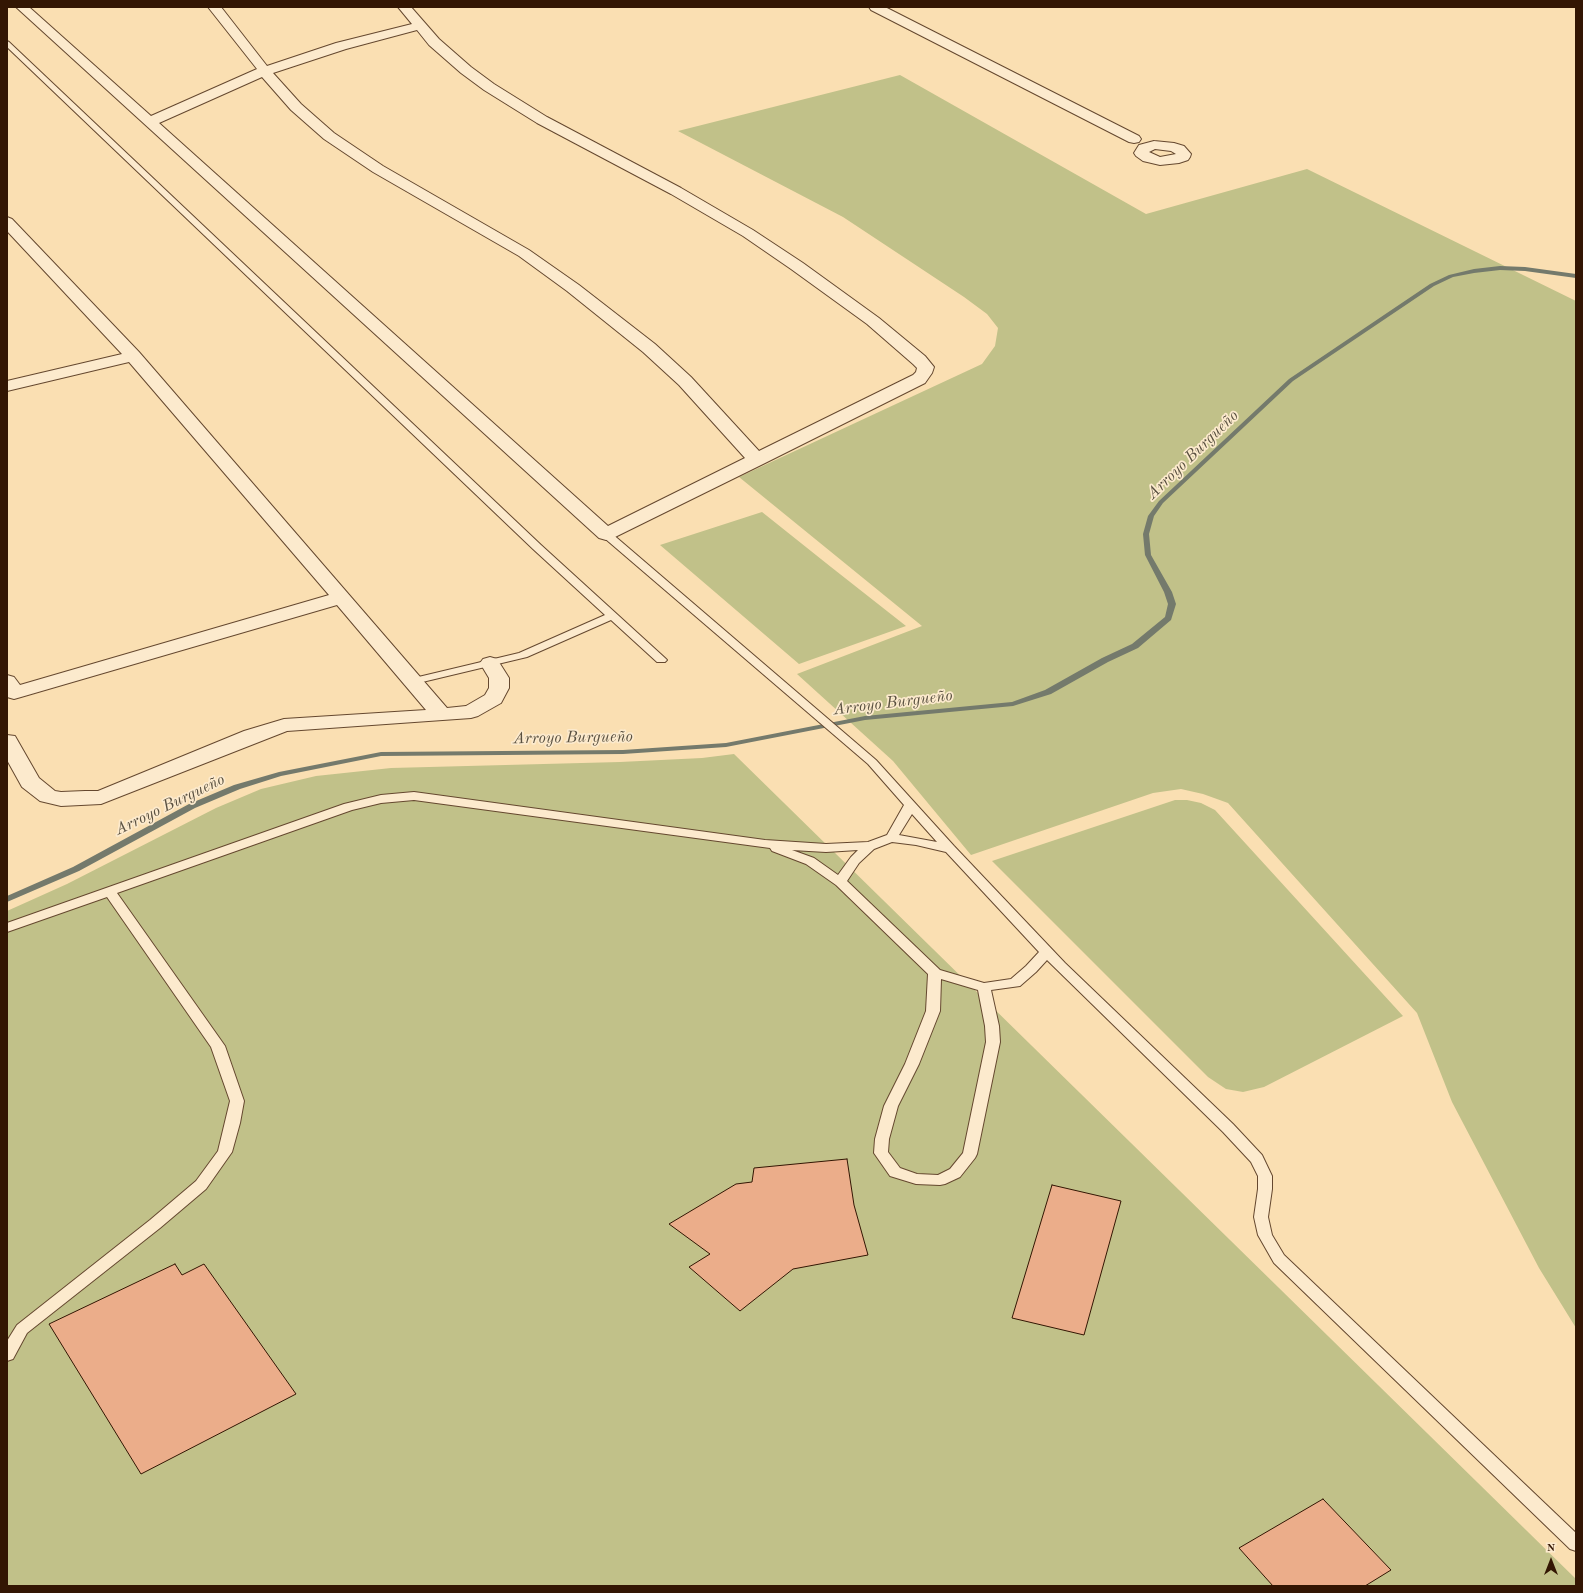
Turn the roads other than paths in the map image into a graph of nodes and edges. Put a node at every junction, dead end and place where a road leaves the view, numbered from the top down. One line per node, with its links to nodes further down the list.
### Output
1 (22, 7): 8 (street)
2 (214, 7): 7 (street)
3 (404, 7): 5 (street)
4 (875, 7): 9 (street)
5 (420, 26): 7 (street); 13 (street)
6 (7, 43): 16 (lane)
7 (264, 71): 8 (street); 13 (street)
8 (149, 122): 14 (street)
9 (1138, 145): 9 (street)
10 (7, 222): 11 (street)
11 (133, 356): 12 (street); 15 (street)
12 (7, 386)
13 (756, 460): 14 (street)
14 (606, 534): 23 (lane)
15 (342, 597): 19 (street); 20 (street)
16 (612, 616): 17 (lane); 18 (lane)
17 (661, 660)
18 (490, 663): 20 (lane); 21 (street)
19 (7, 681)
20 (414, 681): 21 (street)
21 (442, 715): 22 (street)
22 (7, 741)
23 (910, 805): 24 (lane); 27 (lane)
24 (891, 838): 26 (lane); 27 (lane)
25 (765, 844): 26 (lane); 28 (lane); 29 (lane)
26 (870, 846): 28 (lane)
27 (950, 849): 31 (lane)
28 (840, 882): 32 (lane)
29 (110, 892): 30 (lane); 34 (lane)
30 (7, 928)
31 (1046, 952): 33 (lane); 35 (lane)
32 (935, 973): 33 (lane); 33 (lane)
33 (984, 987)
34 (7, 1355)
35 (1576, 1544)

